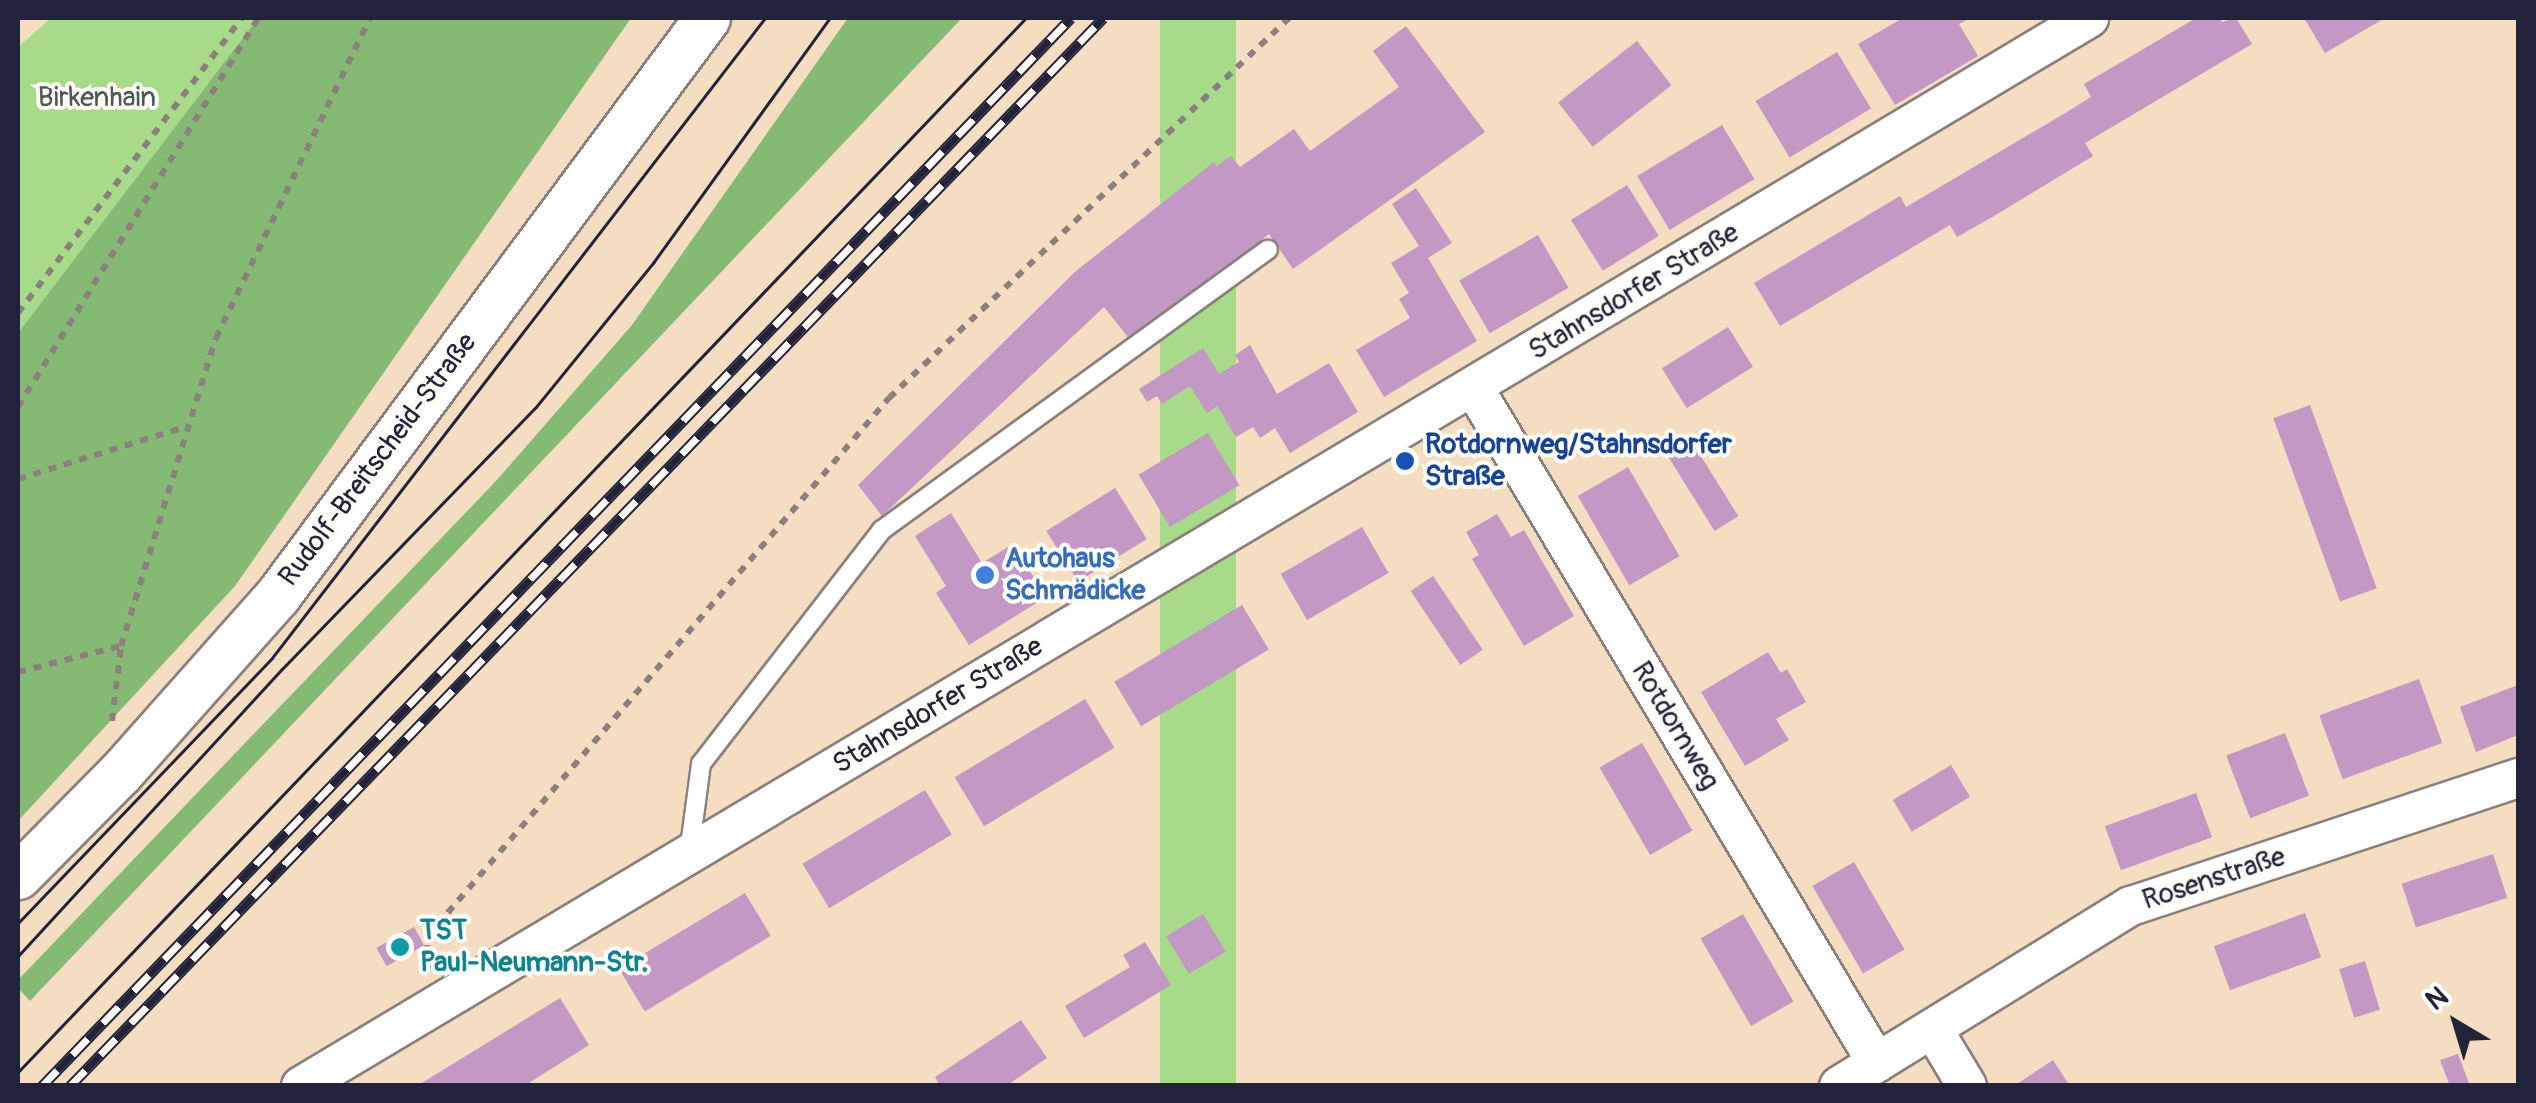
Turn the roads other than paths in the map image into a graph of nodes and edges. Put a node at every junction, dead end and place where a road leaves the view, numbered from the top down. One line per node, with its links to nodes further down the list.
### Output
1 (2089, 18): 4 (street, Stahnsdorfer Straße)
2 (695, 22): 7 (street, Rudolf-Breitscheid-Straße)
3 (1268, 250): 6 (lane)
4 (1474, 388): 6 (street, Stahnsdorfer Straße); 9 (street, Rotdornweg)
5 (2518, 778): 8 (street, Rosenstraße)
6 (689, 854): 10 (street, Stahnsdorfer Straße)
7 (18, 876)
8 (1934, 1031): 9 (street, Rosenstraße); 12 (street)
9 (1877, 1063): 11 (street, Rosenstraße)
10 (300, 1086)
11 (1839, 1086)
12 (1967, 1086)

